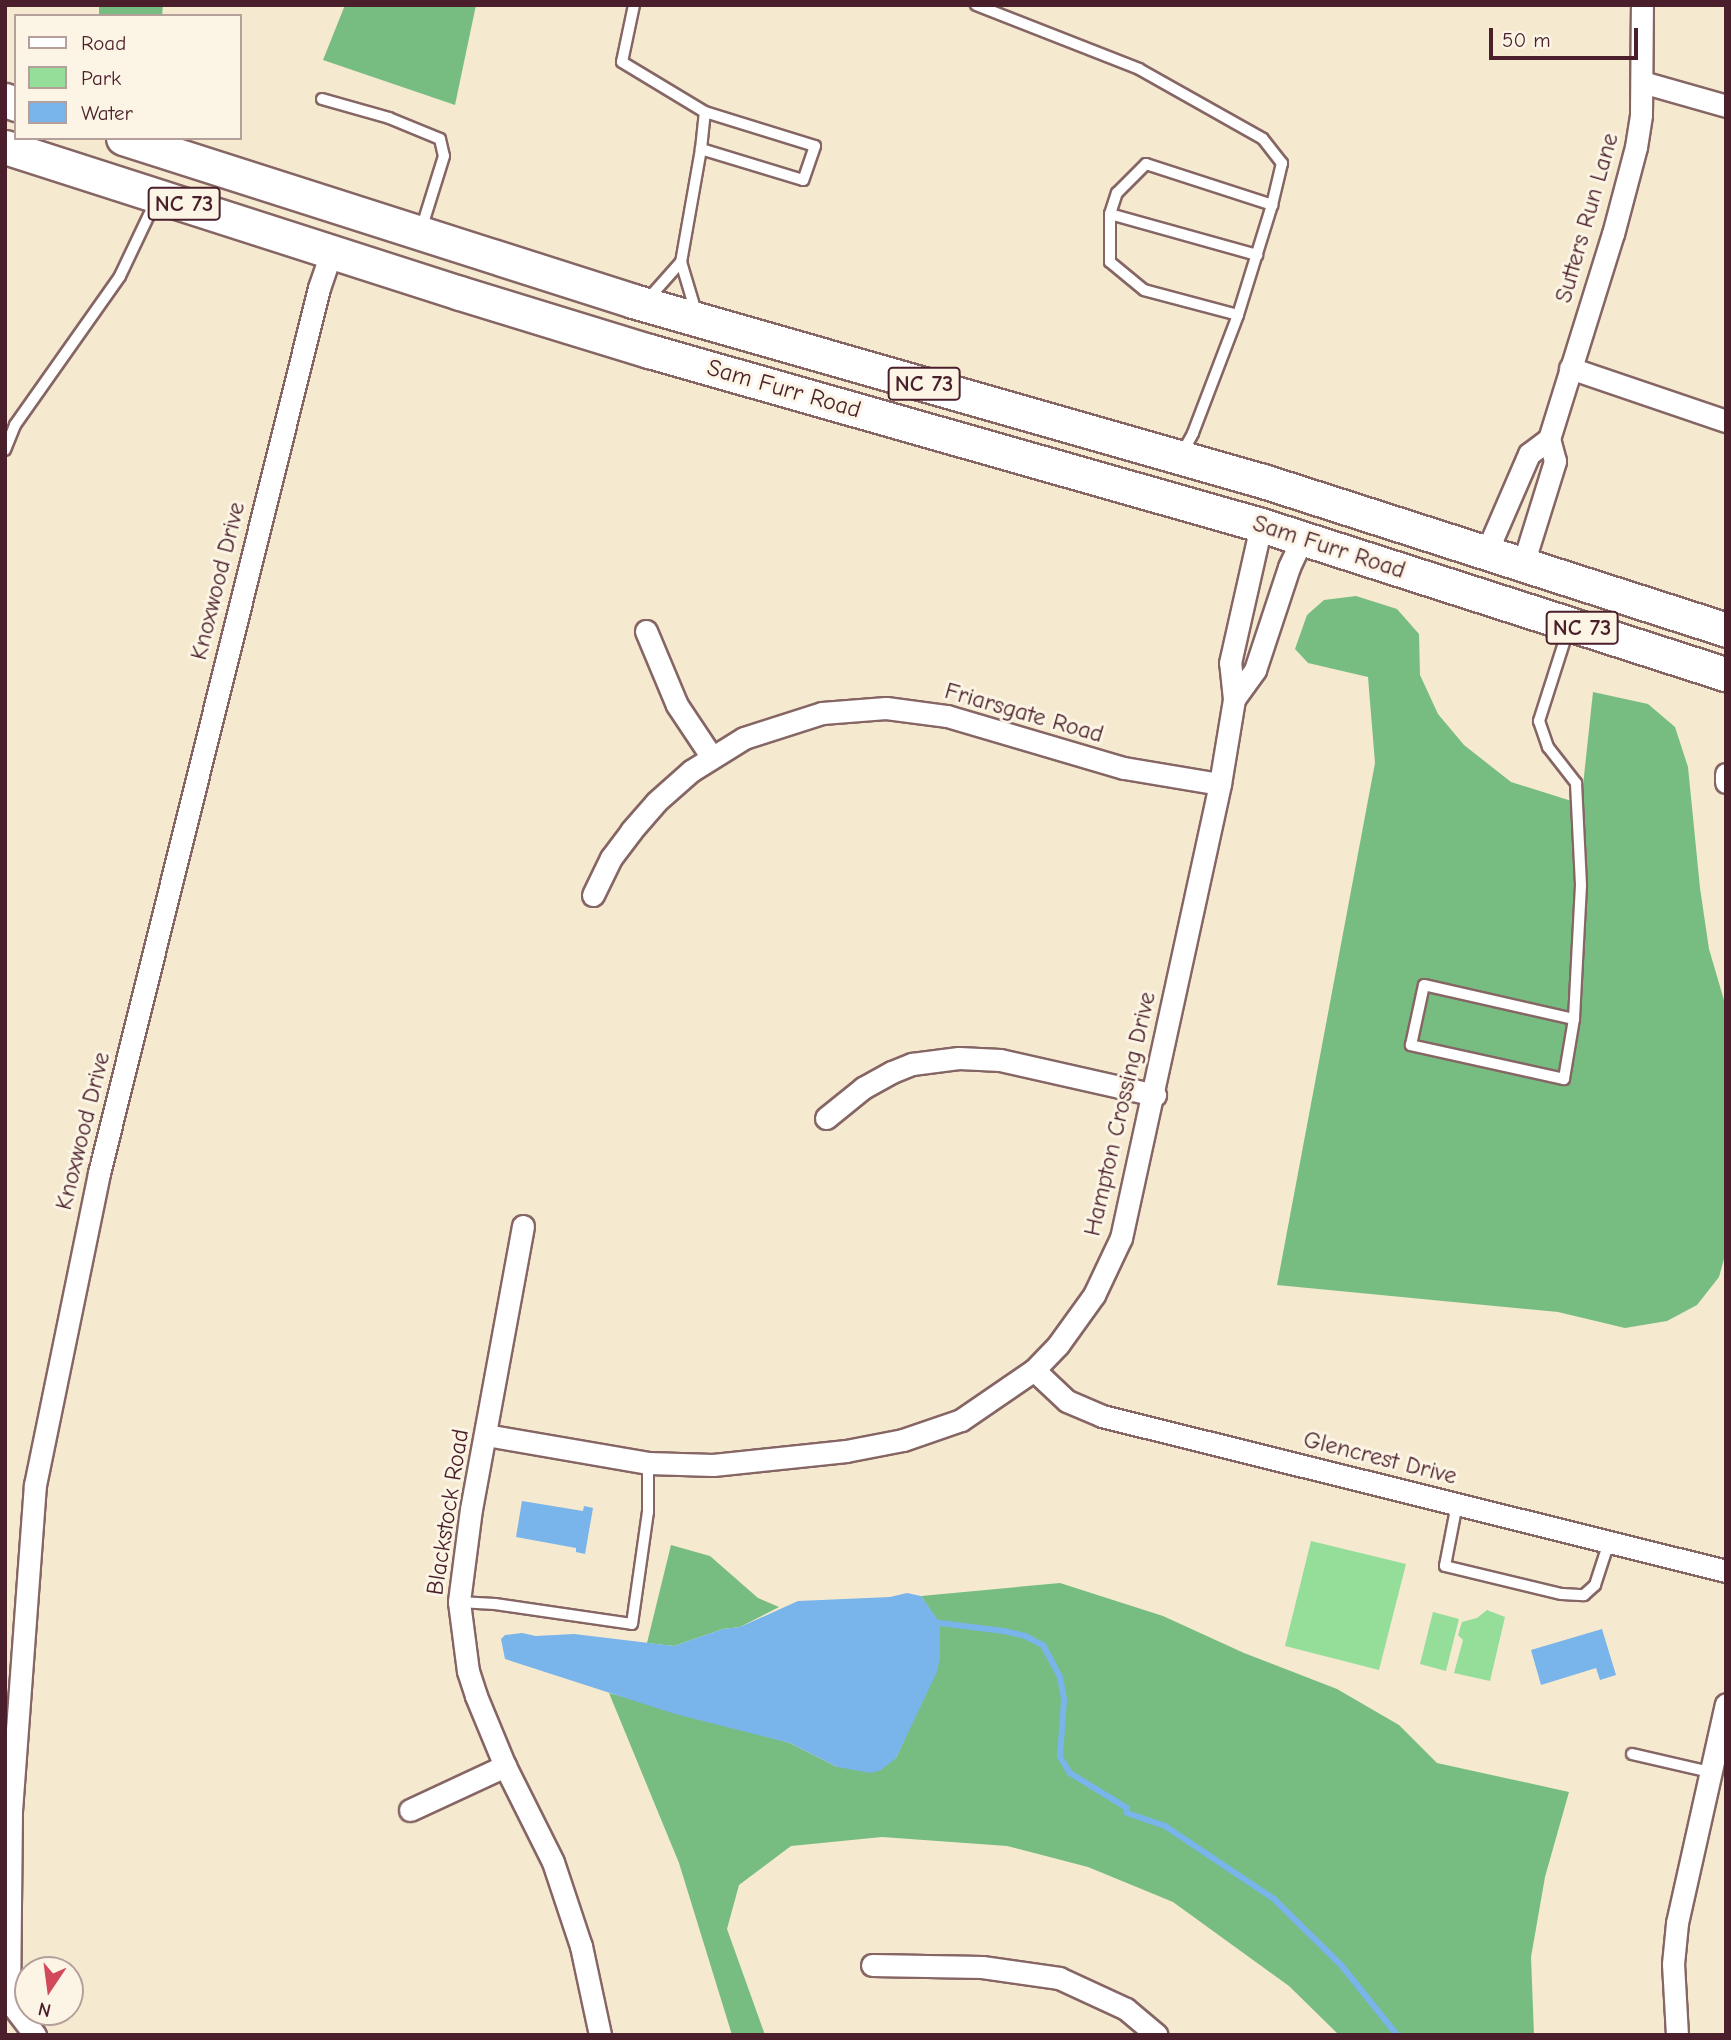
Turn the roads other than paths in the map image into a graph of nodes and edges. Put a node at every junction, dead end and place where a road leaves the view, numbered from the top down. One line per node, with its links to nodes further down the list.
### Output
1 (634, 5): 7 (lane)
2 (976, 5): 12 (lane)
3 (1642, 5): 4 (street, Sutters Run Lane)
4 (1642, 82): 6 (street); 21 (street, Sutters Run Lane)
5 (322, 99): 14 (lane)
6 (1726, 106)
7 (705, 112): 10 (lane); 10 (lane)
8 (129, 140): 14 (main road, Sam Furr Road / NC 73)
9 (5, 147): 11 (main road, Sam Furr Road / NC 73)
10 (701, 149): 17 (lane)
11 (159, 196): 15 (main road, Sam Furr Road / NC 73); 24 (lane)
12 (1272, 205): 13 (lane); 16 (lane)
13 (1110, 214): 16 (lane); 19 (lane)
14 (420, 233): 18 (main road, Sam Furr Road / NC 73)
15 (332, 250): 18 (main road); 26 (main road, Sam Furr Road / NC 73); 52 (street, Knoxwood Drive)
16 (1257, 255): 19 (lane)
17 (681, 262): 18 (lane); 20 (lane)
18 (638, 302): 20 (main road, Sam Furr Road / NC 73)
19 (1238, 315): 25 (lane)
20 (698, 320): 25 (main road, Sam Furr Road / NC 73)
21 (1570, 368): 22 (street); 23 (street, Sutters Run Lane)
22 (1726, 421)
23 (1549, 439): 29 (street, Sutters Run Lane); 30 (street, Sutters Run Lane)
24 (5, 450)
25 (1180, 457): 29 (main road, Sam Furr Road / NC 73)
26 (1115, 482): 27 (main road, Sam Furr Road / NC 73); 30 (main road)
27 (1261, 525): 28 (main road, Sam Furr Road / NC 73); 35 (street, Hampton Crossing Drive)
28 (1302, 539): 31 (main road, Sam Furr Road / NC 73); 35 (street, Hampton Crossing Drive)
29 (1487, 551): 30 (main road, Sam Furr Road / NC 73)
30 (1523, 564): 32 (main road, Sam Furr Road / NC 73)
31 (1570, 624): 34 (main road, Sam Furr Road / NC 73); 41 (lane)
32 (1726, 630)
33 (646, 631): 36 (street)
34 (1726, 674)
35 (1234, 699): 39 (street, Hampton Crossing Drive)
36 (711, 756): 39 (street, Friarsgate Road); 40 (street, Friarsgate Road)
37 (1726, 774): 38 (street)
38 (1726, 782)
39 (1220, 784): 42 (street, Hampton Crossing Drive)
40 (593, 895)
41 (1574, 1019): 41 (lane)
42 (1154, 1095): 43 (street); 45 (street, Hampton Crossing Drive)
43 (826, 1118)
44 (523, 1226): 46 (street, Blackstock Road)
45 (1034, 1370): 47 (street, Hampton Crossing Drive); 48 (street, Glencrest Drive)
46 (486, 1436): 47 (street, Hampton Crossing Drive); 51 (street, Blackstock Road)
47 (648, 1464): 51 (lane)
48 (1457, 1504): 49 (street, Glencrest Drive); 49 (lane)
49 (1608, 1542): 50 (street, Glencrest Drive)
50 (1726, 1571)
51 (459, 1602): 55 (street, Blackstock Road)
52 (13, 1656): 59 (street, Knoxwood Drive)
53 (1726, 1704): 56 (street)
54 (1632, 1754): 56 (lane)
55 (505, 1766): 57 (street); 60 (street, Blackstock Road)
56 (1710, 1772): 62 (street)
57 (410, 1810)
58 (872, 1965): 61 (street)
59 (35, 2035)
60 (600, 2035)
61 (1157, 2035)
62 (1678, 2035)

